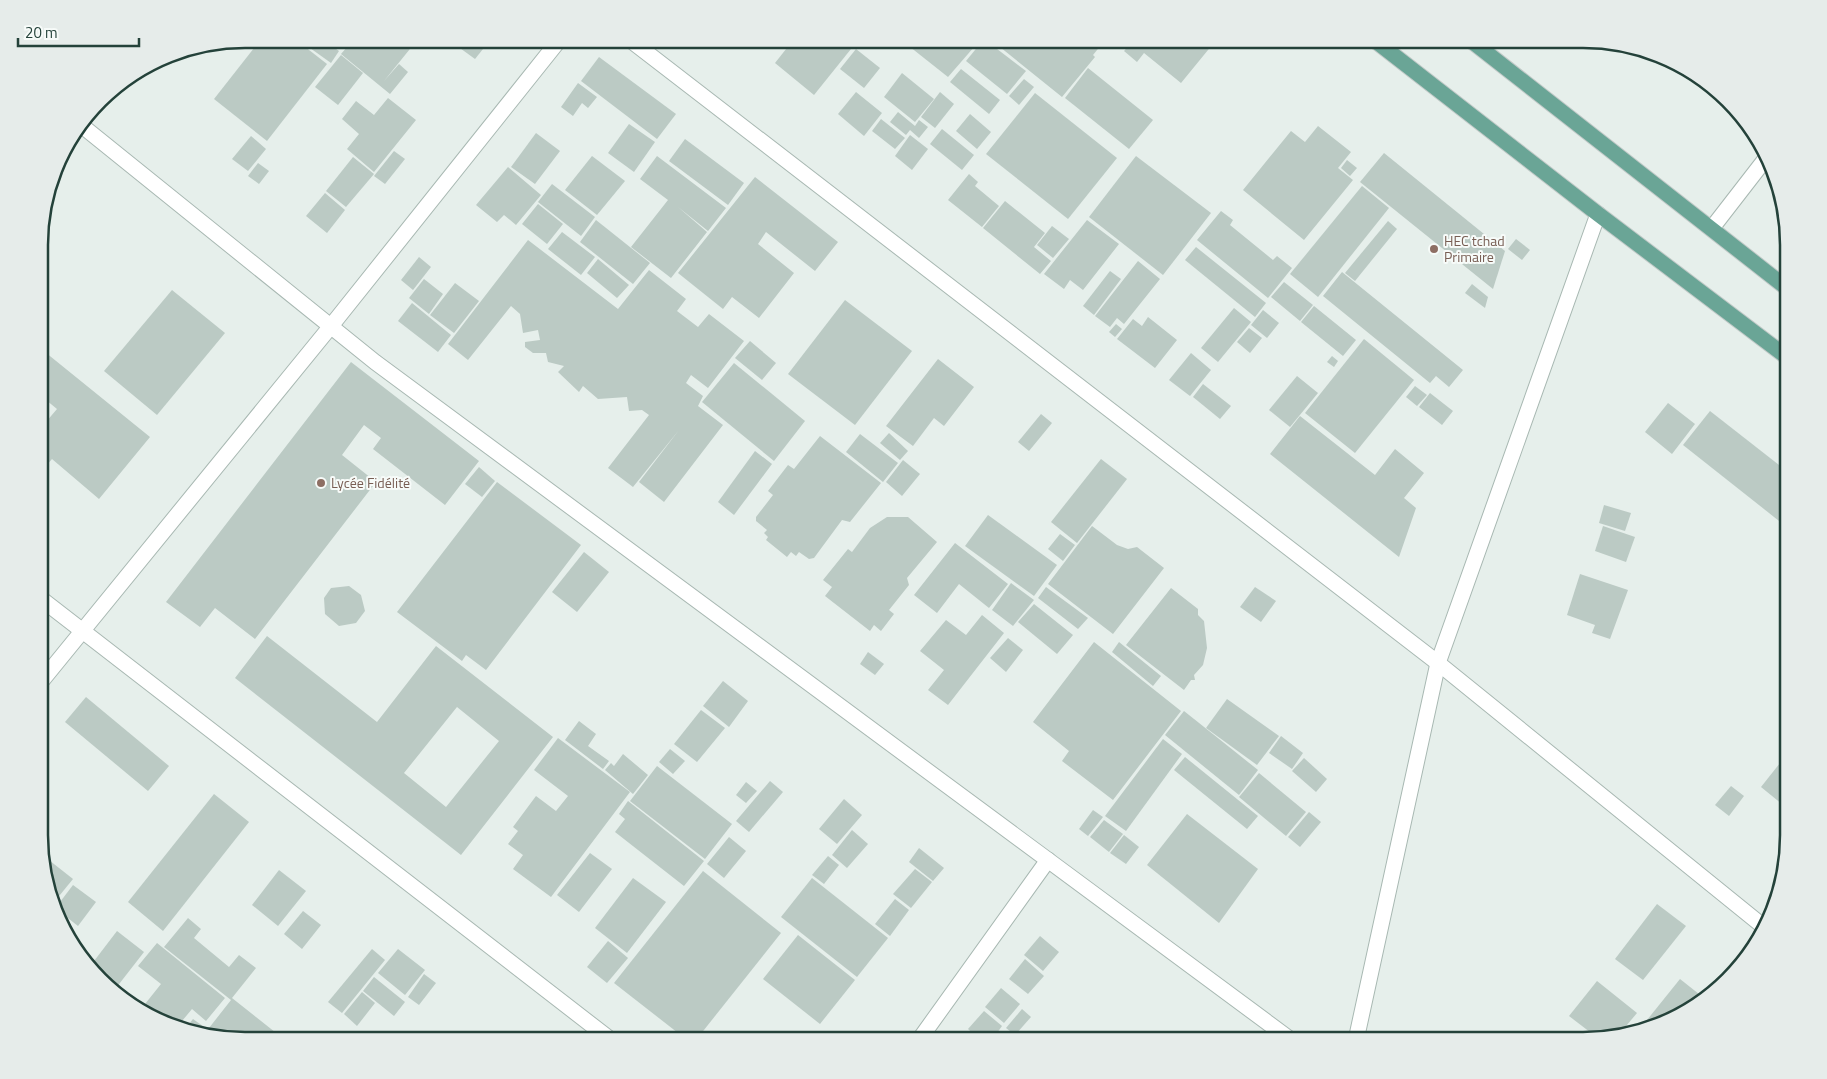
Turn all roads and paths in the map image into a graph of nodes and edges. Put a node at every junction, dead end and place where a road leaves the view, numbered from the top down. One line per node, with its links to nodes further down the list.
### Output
1 (553, 48): 10 (street)
2 (641, 48): 14 (street)
3 (1386, 48): 7 (main road)
4 (1481, 48): 8 (main road)
5 (86, 128): 10 (street)
6 (1762, 163): 8 (street)
7 (1598, 214): 11 (main road); 14 (street)
8 (1712, 228): 9 (main road)
9 (1780, 283)
10 (331, 326): 13 (street); 16 (street)
11 (1780, 352)
12 (48, 604): 13 (street)
13 (81, 631): 15 (street); 18 (street)
14 (1438, 663): 17 (street); 21 (street)
15 (48, 673)
16 (1048, 860): 19 (street); 20 (street)
17 (1759, 923)
18 (601, 1032)
19 (925, 1032)
20 (1280, 1032)
21 (1358, 1032)

